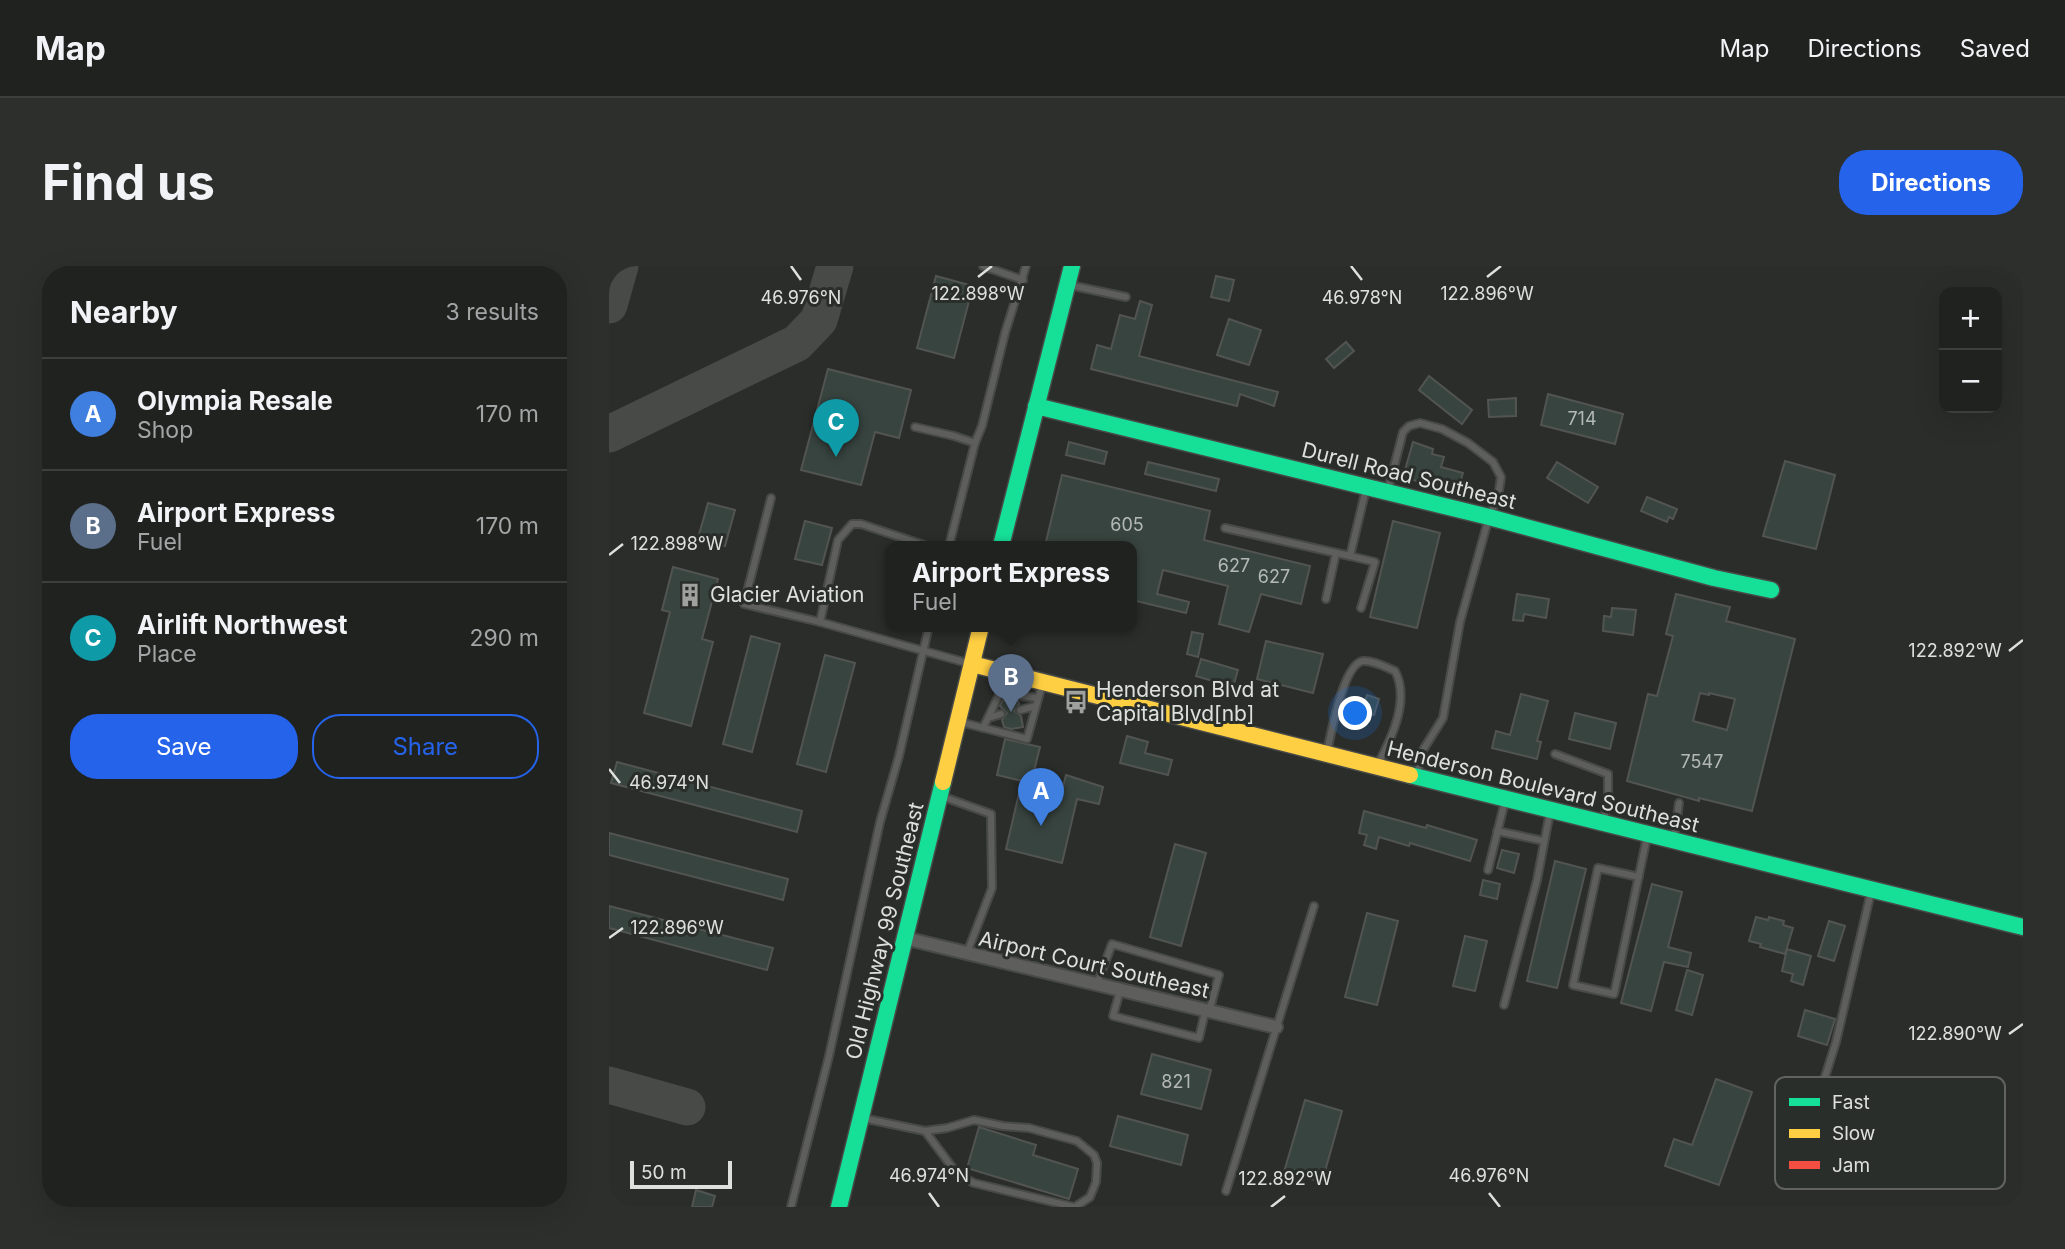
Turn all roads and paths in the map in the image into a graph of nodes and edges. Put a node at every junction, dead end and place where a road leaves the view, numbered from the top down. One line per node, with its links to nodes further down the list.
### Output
1 (983, 266): 4 (lane)
2 (1026, 266): 4 (lane)
3 (1072, 266): 5 (street)
4 (1023, 280): 9 (lane)
5 (1067, 284): 6 (lane); 7 (street)
6 (1126, 297)
7 (1036, 405): 10 (street, Durell Road Southeast); 17 (street)
8 (915, 427): 9 (lane)
9 (975, 443): 16 (lane)
10 (1367, 487): 11 (street, Durell Road Southeast); 19 (lane)
11 (1388, 493): 13 (street, Durell Road Southeast); 13 (lane)
12 (771, 498): 23 (lane)
13 (1489, 517): 20 (street, Durell Road Southeast); 37 (lane)
14 (1225, 528): 18 (lane)
15 (912, 541): 23 (lane)
16 (950, 541)
17 (1003, 541)
18 (1336, 553): 19 (lane); 21 (lane)
19 (1350, 556): 22 (lane)
20 (1771, 590)
21 (1326, 599)
22 (1361, 608)
23 (820, 622): 26 (lane)
24 (928, 632): 26 (lane)
25 (980, 632): 27 (street, Old Highway 99 Southeast)
26 (923, 650): 27 (lane); 63 (lane)
27 (972, 664): 28 (street, Henderson Boulevard Southeast); 32 (street, Old Highway 99 Southeast)
28 (1039, 696): 29 (lane); 31 (lane); 33 (lane); 34 (street, Henderson Boulevard Southeast)
29 (1020, 710)
30 (1001, 715): 31 (lane)
31 (988, 718): 33 (lane)
32 (958, 722): 33 (lane); 38 (street, Old Highway 99 Southeast)
33 (983, 728)
34 (1327, 754): 36 (street, Henderson Boulevard Southeast); 36 (lane)
35 (1555, 754): 42 (lane)
36 (1377, 766): 37 (street, Henderson Boulevard Southeast)
37 (1416, 777): 39 (street, Henderson Boulevard Southeast)
38 (940, 796): 52 (street, Old Highway 99 Southeast); 53 (lane)
39 (1505, 799): 41 (street, Henderson Boulevard Southeast); 43 (lane)
40 (1679, 803): 46 (lane)
41 (1550, 810): 42 (street, Henderson Boulevard Southeast); 45 (lane)
42 (1604, 824): 44 (street, Henderson Boulevard Southeast)
43 (1497, 831): 45 (lane); 47 (lane)
44 (1648, 835): 46 (street, Henderson Boulevard Southeast); 48 (lane)
45 (1544, 841): 56 (lane)
46 (1673, 841): 49 (street, Henderson Boulevard Southeast)
47 (1488, 870)
48 (1639, 877): 48 (lane)
49 (1871, 890): 51 (street, Henderson Boulevard Southeast); 59 (lane)
50 (1314, 906): 58 (lane)
51 (2023, 927)
52 (904, 938): 53 (street, Airport Court Southeast); 60 (street, Old Highway 99 Southeast)
53 (966, 955): 54 (street, Airport Court Southeast)
54 (1096, 986): 55 (street, Airport Court Southeast); 57 (lane)
55 (1120, 991): 57 (street, Airport Court Southeast); 57 (lane)
56 (1504, 1005)
57 (1207, 1012): 58 (street, Airport Court Southeast)
58 (1276, 1027): 62 (lane)
59 (1825, 1077)
60 (861, 1118): 61 (lane); 64 (street, Old Highway 99 Southeast)
61 (925, 1131): 65 (lane); 65 (lane)
62 (1226, 1191)
63 (791, 1207)
64 (839, 1207)
65 (1075, 1207)

